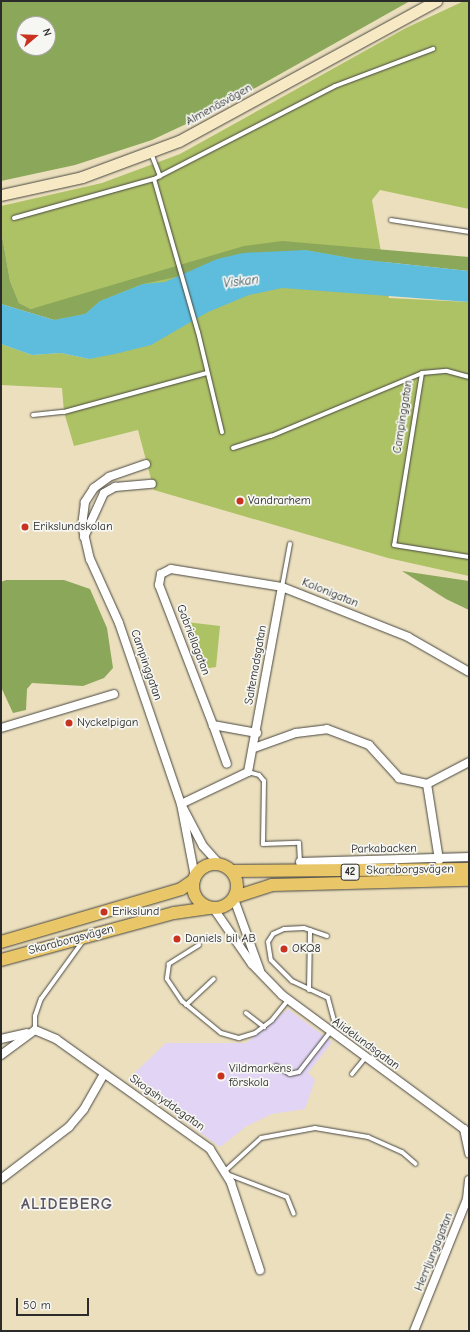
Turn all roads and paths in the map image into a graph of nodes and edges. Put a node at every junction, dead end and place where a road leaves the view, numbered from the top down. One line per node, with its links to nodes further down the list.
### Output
1 (436, 1): 3 (street, Almenäsvägen)
2 (433, 49): 4 (lane)
3 (151, 153): 4 (lane); 6 (street, Almenäsvägen)
4 (160, 176): 5 (lane)
5 (154, 179): 7 (lane); 10 (lane)
6 (1, 195)
7 (14, 218)
8 (391, 220): 9 (lane)
9 (469, 232)
10 (207, 373): 13 (lane); 14 (lane)
11 (422, 373): 12 (lane); 15 (lane, Campinggatan); 20 (lane, Campinggatan)
12 (469, 377)
13 (33, 415)
14 (222, 432)
15 (233, 448)
16 (146, 464): 18 (street, Campinggatan)
17 (152, 484): 18 (street)
18 (84, 537): 33 (street, Campinggatan)
19 (290, 544): 22 (lane)
20 (469, 557)
21 (171, 568): 22 (street, Kolonigatan); 25 (street, Gabriellagatan)
22 (282, 587): 23 (street, Kolonigatan); 27 (street, Saltemadsgatan)
23 (469, 672)
24 (114, 694): 26 (street)
25 (213, 725): 27 (street); 30 (street, Gabriellagatan)
26 (1, 728)
27 (257, 733): 28 (street, Saltemadsgatan)
28 (254, 748): 31 (street, Saltemadsgatan); 32 (street)
29 (469, 762): 32 (street)
30 (228, 764)
31 (248, 772): 33 (street); 36 (lane)
32 (427, 784): 35 (street)
33 (181, 804): 37 (street, Campinggatan); 40 (street, Campinggatan)
34 (469, 857): 35 (street, Parkabacken)
35 (439, 860): 36 (street, Parkabacken)
36 (300, 862)
37 (220, 864): 39 (main road); 40 (main road)
38 (469, 869): 39 (main road, Skaraborgsvägen / 42)
39 (232, 871): 42 (main road)
40 (194, 879): 43 (main road); 47 (main road, Skaraborgsvägen)
41 (469, 880): 42 (main road, Skaraborgsvägen / 42)
42 (234, 898): 43 (main road, 42); 50 (street, Alidelundsgatan)
43 (213, 909): 45 (main road, Skaraborgsvägen / 42); 50 (street, Alidelundsgatan)
44 (310, 930): 46 (lane); 52 (lane); 52 (lane)
45 (90, 934): 49 (main road, Skaraborgsvägen / 42); 58 (lane)
46 (327, 936)
47 (1, 942)
48 (199, 944): 54 (lane)
49 (1, 960)
50 (260, 971): 53 (street, Alidelundsgatan)
51 (214, 979): 54 (lane)
52 (308, 990): 57 (lane)
53 (288, 1000): 56 (lane); 57 (street, Alidelundsgatan)
54 (186, 1005): 56 (lane)
55 (246, 1013): 56 (lane)
56 (264, 1027)
57 (333, 1029): 61 (street, Alidelundsgatan); 62 (lane)
58 (31, 1031): 59 (street); 60 (street); 63 (street, Skogshyddegatan)
59 (1, 1039)
60 (1, 1055)
61 (365, 1058): 64 (lane); 65 (street, Alidelundsgatan)
62 (276, 1066)
63 (104, 1074): 67 (street, Skogshyddegatan); 68 (street)
64 (352, 1074)
65 (469, 1153)
66 (416, 1164): 67 (lane)
67 (226, 1172): 70 (lane); 71 (street, Skogshyddegatan)
68 (1, 1179)
69 (469, 1180): 72 (street, Herrljungagatan)
70 (294, 1214)
71 (260, 1270)
72 (414, 1331)

